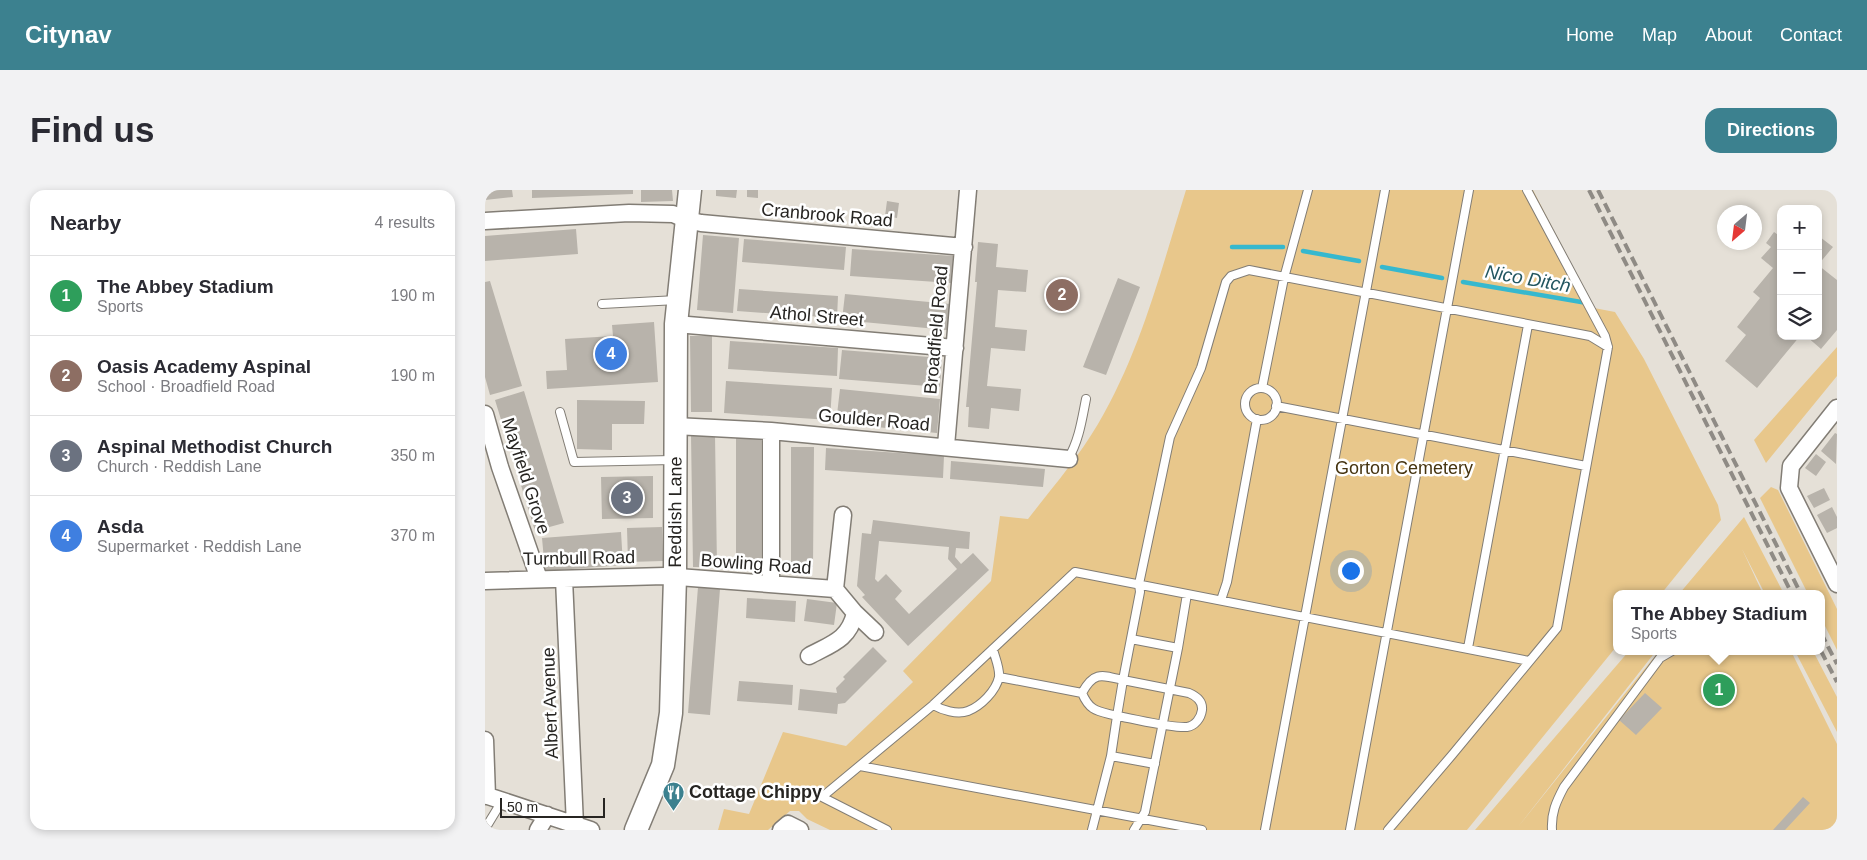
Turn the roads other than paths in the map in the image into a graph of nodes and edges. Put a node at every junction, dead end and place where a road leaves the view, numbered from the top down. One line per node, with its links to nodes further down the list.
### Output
1 (690, 190): 7 (main road, Reddish Lane)
2 (968, 190): 9 (street, Broadfield Road)
3 (1309, 190): 10 (lane)
4 (1385, 190): 11 (lane)
5 (1469, 190): 14 (lane)
6 (1527, 190): 17 (lane)
7 (687, 220): 8 (street, Cranbrook Road); 9 (street, Cranbrook Road); 12 (main road, Reddish Lane)
8 (485, 221)
9 (964, 247): 18 (street, Broadfield Road)
10 (1284, 278): 11 (lane); 19 (lane); 42 (lane)
11 (1366, 294): 14 (lane); 26 (lane)
12 (679, 300): 13 (lane); 15 (main road, Reddish Lane)
13 (602, 304)
14 (1447, 308): 16 (lane); 29 (lane)
15 (676, 324): 18 (street, Athol Street); 27 (main road, Reddish Lane)
16 (1529, 325): 17 (lane); 31 (lane)
17 (1608, 347): 34 (lane)
18 (955, 348): 30 (street, Broadfield Road)
19 (1262, 388): 21 (lane); 25 (lane)
20 (1086, 399): 32 (lane)
21 (1276, 406): 25 (lane); 26 (lane)
22 (1837, 408): 43 (street)
23 (560, 412): 33 (lane)
24 (485, 414): 35 (street, Mayfield Grove)
25 (1257, 419): 46 (lane)
26 (1341, 419): 29 (lane); 48 (lane)
27 (675, 426): 28 (street, Goulder Road); 33 (main road, Reddish Lane)
28 (771, 431): 30 (street, Goulder Road); 41 (street)
29 (1423, 435): 31 (lane); 50 (lane)
30 (946, 446): 32 (street, Goulder Road)
31 (1505, 450): 34 (lane); 53 (lane)
32 (1068, 459)
33 (675, 460): 37 (main road, Reddish Lane)
34 (1586, 466): 57 (lane)
35 (493, 468): 38 (street, Mayfield Grove)
36 (843, 515): 44 (street)
37 (675, 577): 39 (street, Turnbull Road); 41 (street, Bowling Road); 77 (main road, Reddish Lane)
38 (539, 579): 39 (street, Turnbull Road); 40 (street, Turnbull Road)
39 (564, 579): 73 (street, Albert Avenue)
40 (485, 581)
41 (771, 584): 44 (street, Bowling Road)
42 (1139, 584): 45 (lane); 51 (lane); 54 (lane)
43 (1837, 584)
44 (835, 590): 47 (street)
45 (1187, 594): 46 (lane); 52 (lane)
46 (1221, 600): 48 (lane)
47 (855, 614): 49 (street); 56 (street)
48 (1305, 616): 50 (lane); 82 (lane)
49 (875, 632)
50 (1386, 632): 53 (lane); 83 (lane)
51 (1131, 639): 52 (lane); 59 (lane)
52 (1178, 648): 60 (lane)
53 (1468, 648): 57 (lane)
54 (993, 649): 58 (lane); 62 (lane)
55 (1665, 655): 85 (lane)
56 (809, 656)
57 (1529, 661): 84 (lane)
58 (999, 677): 61 (lane); 62 (lane)
59 (1123, 680): 60 (lane); 61 (lane); 63 (lane)
60 (1170, 690): 64 (lane); 64 (lane)
61 (1082, 693): 63 (lane)
62 (933, 704): 68 (lane)
63 (1117, 716): 64 (lane); 66 (lane)
64 (1163, 724): 67 (lane)
65 (485, 740): 69 (street)
66 (1111, 756): 67 (lane); 70 (lane)
67 (1155, 764): 72 (lane)
68 (860, 766): 70 (lane); 78 (lane)
69 (491, 797): 71 (street); 74 (lane)
70 (1097, 810): 72 (lane); 79 (lane)
71 (547, 815): 73 (street); 75 (street)
72 (1141, 819): 80 (lane); 81 (lane)
73 (575, 825): 76 (street)
74 (485, 829)
75 (538, 830)
76 (591, 830)
77 (636, 830)
78 (887, 830)
79 (1092, 830)
80 (1134, 830)
81 (1202, 830)
82 (1265, 830)
83 (1350, 830)
84 (1388, 830)
85 (1552, 830)

